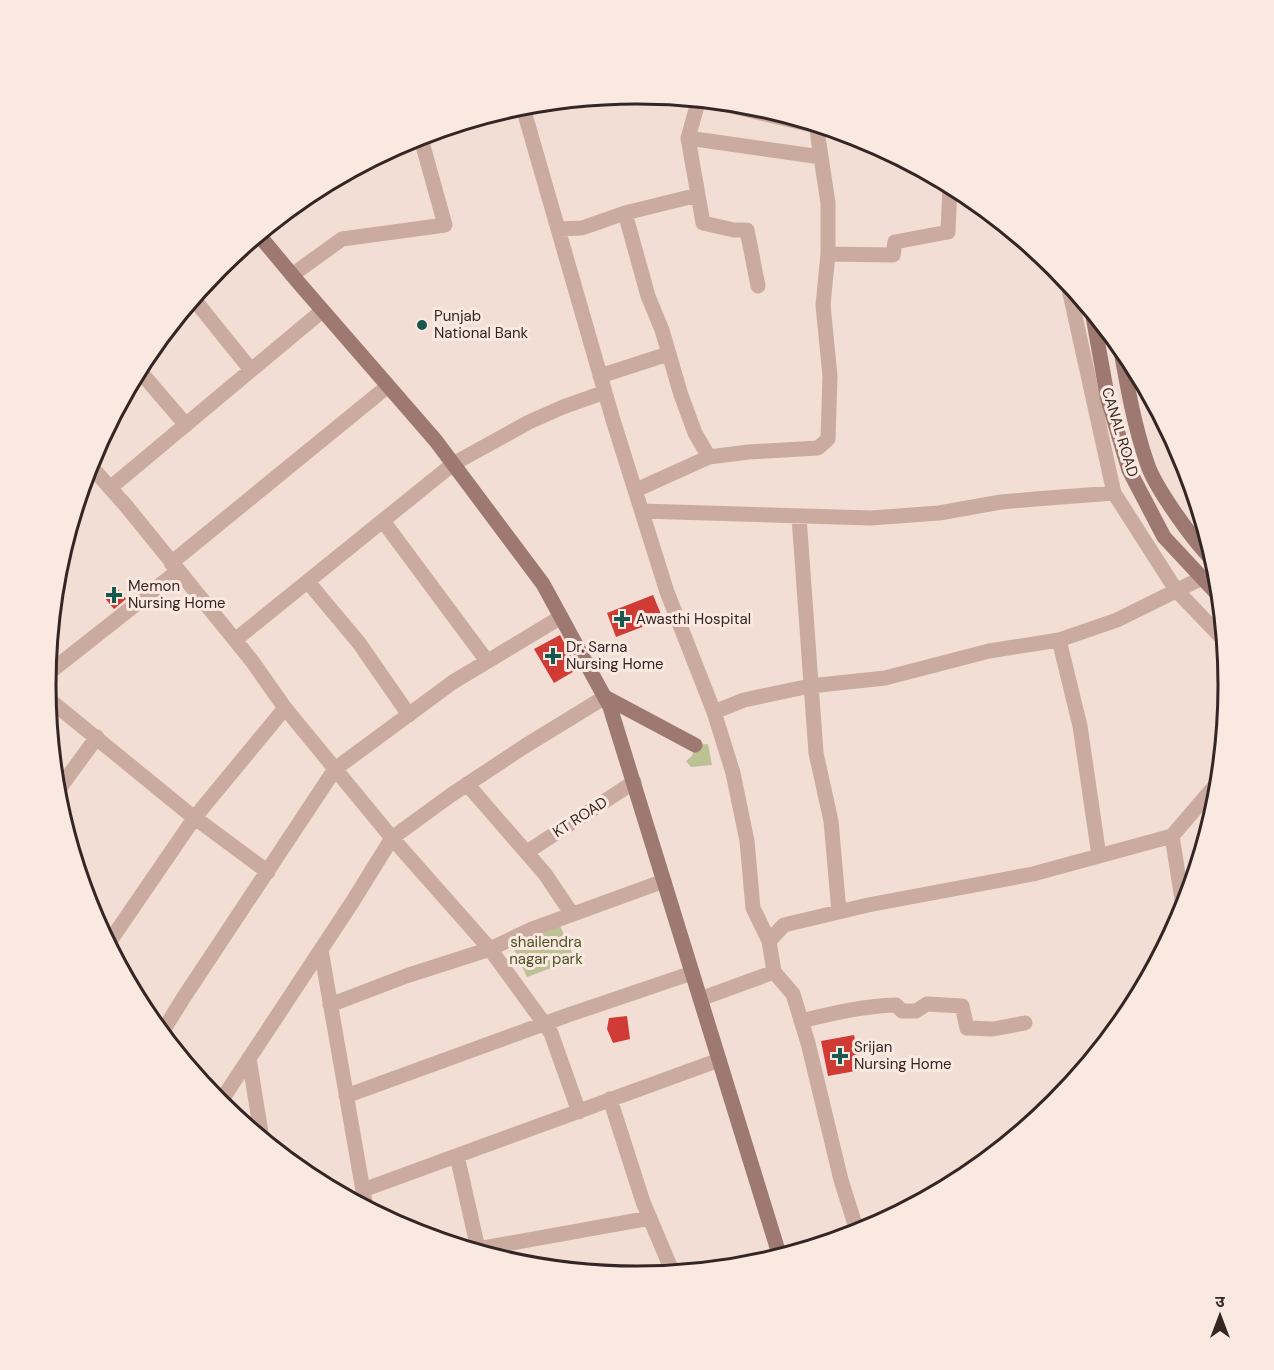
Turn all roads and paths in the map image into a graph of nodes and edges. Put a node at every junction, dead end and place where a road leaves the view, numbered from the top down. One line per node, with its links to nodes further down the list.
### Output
1 (697, 107): 4 (street)
2 (525, 115): 10 (street)
3 (817, 132): 6 (street)
4 (688, 138): 6 (street); 7 (street)
5 (423, 145): 13 (street)
6 (821, 157): 12 (street)
7 (698, 195): 9 (street); 14 (street)
8 (950, 195): 12 (street)
9 (625, 213): 10 (street); 19 (street)
10 (558, 229): 22 (street)
11 (263, 240): 13 (main road)
12 (828, 254): 27 (street)
13 (292, 275): 17 (main road)
14 (758, 286)
15 (1071, 299): 32 (street)
16 (198, 305): 21 (street)
17 (322, 311): 21 (street); 24 (main road)
18 (1095, 327): 38 (main road, CANAL ROAD)
19 (668, 354): 22 (street); 27 (street)
20 (1124, 368): 36 (main road, CANAL ROAD)
21 (251, 370): 26 (street)
22 (600, 376): 25 (street)
23 (144, 377): 26 (street)
24 (388, 386): 28 (main road); 37 (street)
25 (605, 392): 28 (street); 31 (street)
26 (186, 425): 30 (street)
27 (709, 457): 31 (street)
28 (453, 464): 35 (street); 42 (main road)
29 (96, 473): 30 (street)
30 (110, 488): 37 (street)
31 (636, 490): 33 (street)
32 (1114, 493): 34 (street); 41 (street)
33 (642, 511): 34 (street); 52 (street)
34 (798, 517): 48 (street)
35 (383, 521): 39 (street); 46 (street)
36 (1201, 544)
37 (175, 567): 44 (street); 47 (street)
38 (1202, 578): 40 (main road, CANAL ROAD); 41 (street)
39 (308, 582): 44 (street); 53 (street)
40 (1210, 586)
41 (1176, 590): 43 (street); 45 (street)
42 (561, 617): 46 (street); 49 (main road)
43 (1216, 631)
44 (235, 640): 51 (street)
45 (1059, 640): 48 (street); 65 (street)
46 (487, 661): 53 (street)
47 (56, 666)
48 (810, 686): 52 (street); 69 (street)
49 (605, 697): 55 (main road); 58 (main road); 59 (street)
50 (57, 705): 54 (street)
51 (285, 708): 56 (street); 61 (street)
52 (714, 712): 72 (street)
53 (410, 714): 56 (street)
54 (97, 737): 57 (street); 61 (street)
55 (695, 745)
56 (335, 769): 63 (street); 66 (street)
57 (64, 782)
58 (634, 782): 64 (street, KT ROAD); 67 (main road)
59 (467, 784): 63 (street); 64 (street)
60 (1208, 794): 62 (street)
61 (195, 817): 66 (street); 71 (street)
62 (1172, 836): 65 (street); 68 (street)
63 (392, 838): 73 (street); 74 (street)
64 (527, 852): 70 (street)
65 (1100, 856): 69 (street)
66 (268, 872): 82 (street)
67 (664, 881): 70 (street); 76 (main road)
68 (1181, 891)
69 (839, 912): 72 (street)
70 (572, 914): 73 (street)
71 (113, 937)
72 (769, 941): 75 (street)
73 (490, 949): 78 (street); 81 (street)
74 (321, 950): 78 (street); 83 (street)
75 (774, 972): 77 (street); 79 (street)
76 (692, 973): 77 (main road); 81 (street)
77 (700, 999): 84 (main road)
78 (330, 1005): 86 (street)
79 (801, 1021): 80 (street); 94 (street)
80 (1025, 1023)
81 (544, 1024): 86 (street); 88 (street)
82 (166, 1025)
83 (249, 1058): 85 (street); 89 (street)
84 (719, 1060): 87 (street); 97 (main road)
85 (225, 1095)
86 (346, 1096): 91 (street)
87 (610, 1099): 88 (street); 93 (street)
88 (579, 1112): 90 (street)
89 (260, 1127)
90 (457, 1156): 91 (street); 95 (street)
91 (363, 1191): 92 (street)
92 (364, 1199)
93 (650, 1218): 96 (street); 98 (street)
94 (855, 1224)
95 (476, 1244)
96 (492, 1248)
97 (778, 1249)
98 (670, 1265)

